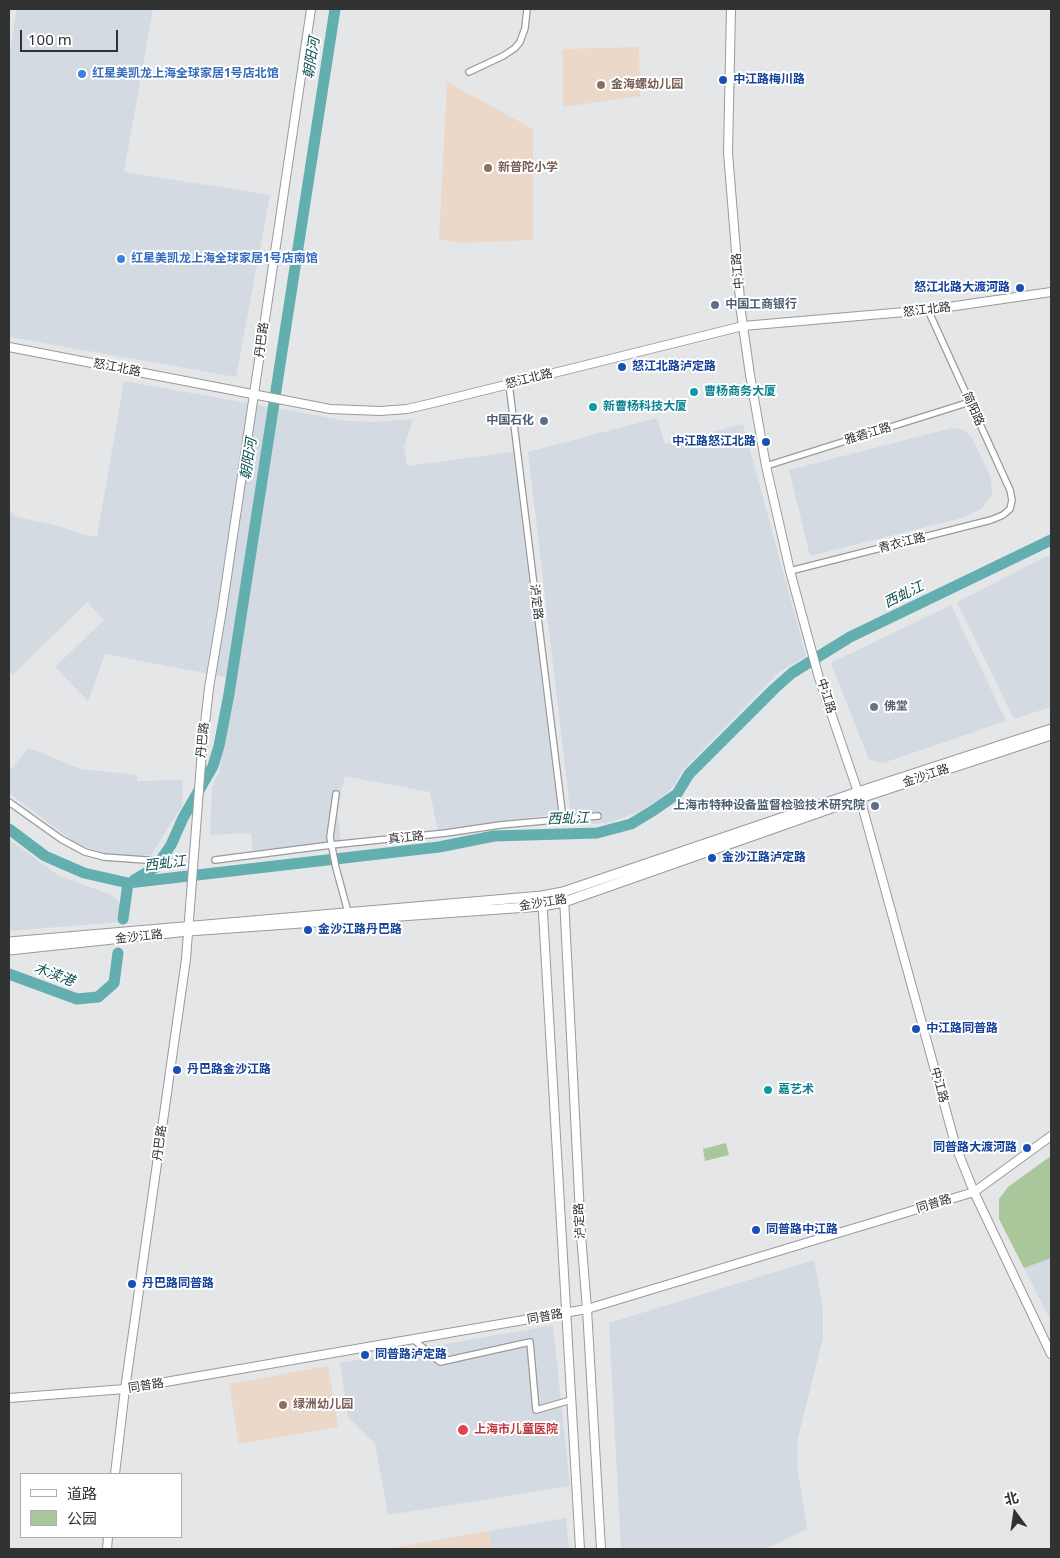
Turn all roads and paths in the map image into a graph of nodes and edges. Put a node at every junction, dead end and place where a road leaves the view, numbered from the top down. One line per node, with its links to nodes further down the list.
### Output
1 (312, 9): 10 (street, 丹巴路)
2 (526, 9): 4 (street)
3 (731, 9): 7 (street, 中江路)
4 (469, 72)
5 (1051, 292): 6 (street, 怒江北路)
6 (928, 310): 7 (street, 怒江北路); 11 (street, 简阳路)
7 (743, 326): 9 (street, 怒江北路); 12 (street, 中江路)
8 (9, 347): 10 (street, 怒江北路)
9 (509, 384): 10 (street, 怒江北路); 21 (street, 泸定路)
10 (254, 394): 30 (street, 丹巴路)
11 (970, 402): 12 (street, 雅砻江路); 13 (street, 简阳路)
12 (766, 466): 14 (street, 中江路)
13 (1010, 509): 14 (street, 青衣江路)
14 (790, 571): 18 (street, 中江路)
15 (1051, 728): 18 (main road, 金沙江路)
16 (1051, 735): 18 (main road, 金沙江路)
17 (336, 794): 22 (street)
18 (859, 795): 25 (main road, 金沙江路); 27 (main road, 金沙江路); 34 (street, 中江路)
19 (9, 802): 24 (street)
20 (598, 816): 21 (street, 真江路)
21 (563, 819): 22 (street, 真江路)
22 (332, 847): 23 (street, 真江路); 29 (street)
23 (215, 860)
24 (173, 862)
25 (563, 892): 26 (main road, 金沙江路); 27 (street, 泸定路)
26 (542, 896): 28 (street, 泸定路); 29 (main road, 金沙江路)
27 (564, 902): 28 (main road, 金沙江路); 35 (street, 泸定路)
28 (542, 906): 30 (main road, 金沙江路); 36 (street, 泸定路)
29 (348, 912): 30 (main road, 金沙江路)
30 (189, 928): 31 (main road, 金沙江路); 32 (main road, 金沙江路); 40 (street, 丹巴路)
31 (9, 942)
32 (9, 950)
33 (1051, 1136): 34 (street, 同普路)
34 (974, 1192): 35 (street, 同普路); 38 (street, 中江路)
35 (587, 1309): 36 (street, 同普路); 45 (street, 泸定路)
36 (566, 1314): 37 (street, 同普路); 42 (street, 泸定路)
37 (414, 1340): 40 (street, 同普路); 42 (street)
38 (1049, 1342): 39 (street, 中江路)
39 (1051, 1354)
40 (125, 1390): 41 (street, 同普路); 43 (street, 丹巴路)
41 (9, 1398)
42 (571, 1400): 44 (street, 泸定路)
43 (115, 1473)
44 (580, 1549)
45 (601, 1549)

